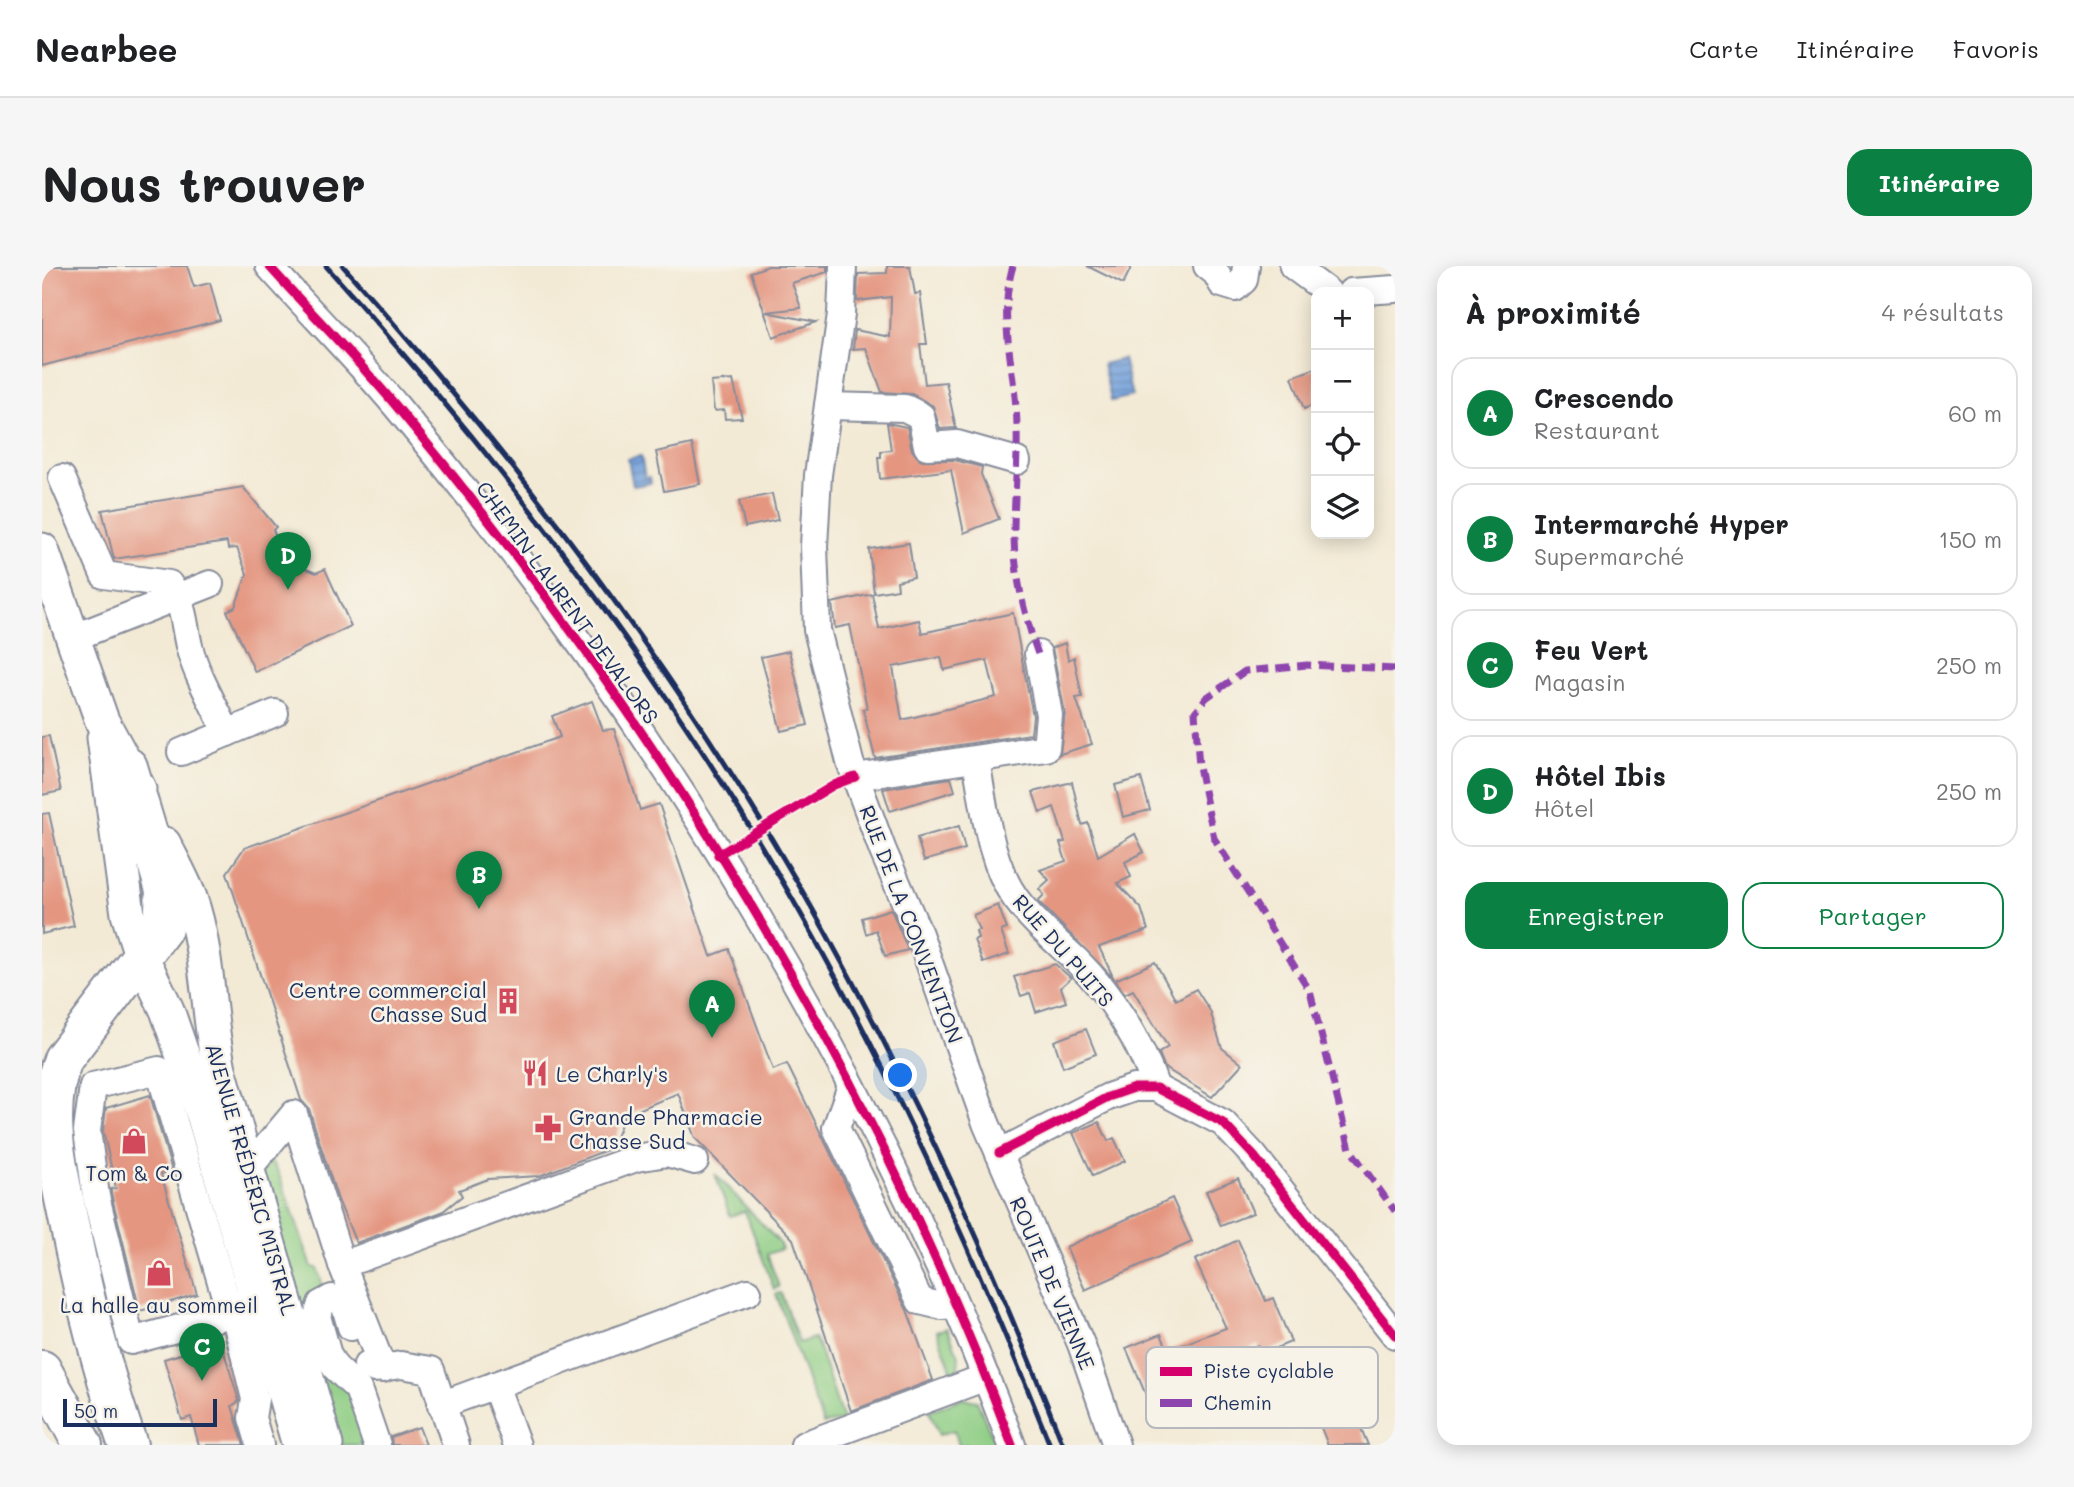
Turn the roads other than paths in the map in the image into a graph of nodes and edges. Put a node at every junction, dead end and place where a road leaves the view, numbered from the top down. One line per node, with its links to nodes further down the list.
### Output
1 (269, 266): 38 (street, CHEMIN LAURENT DEVALORS)
2 (843, 266): 9 (street, RUE DE LA CONVENTION)
3 (1207, 266): 4 (street)
4 (1246, 266)
5 (1293, 266): 6 (street)
6 (1321, 287)
7 (1395, 289): 8 (street)
8 (1374, 290)
9 (828, 406): 10 (street); 23 (street, RUE DE LA CONVENTION)
10 (1017, 461)
11 (62, 478): 14 (street)
12 (42, 550): 15 (main road, AVENUE FRÉDÉRIC MISTRAL)
13 (210, 584): 14 (street)
14 (178, 597): 15 (street); 19 (street)
15 (75, 637): 18 (main road, AVENUE FRÉDÉRIC MISTRAL)
16 (1038, 654): 21 (street)
17 (275, 713): 19 (street)
18 (102, 721): 22 (main road, AVENUE FRÉDÉRIC MISTRAL); 25 (main road, AVENUE FRÉDÉRIC MISTRAL)
19 (227, 733): 20 (street)
20 (181, 752)
21 (976, 761): 23 (street); 27 (street, RUE DU PUITS)
22 (128, 766): 24 (highway); 31 (main road, AVENUE FRÉDÉRIC MISTRAL)
23 (855, 777): 28 (street, RUE DE LA CONVENTION)
24 (165, 890): 25 (main road); 26 (highway)
25 (128, 914): 26 (main road, AVENUE FRÉDÉRIC MISTRAL)
26 (148, 971): 34 (main road, AVENUE FRÉDÉRIC MISTRAL); 42 (highway)
27 (1156, 1088): 29 (street); 35 (street)
28 (986, 1123): 29 (street, ROUTE DE VIENNE)
29 (999, 1153): 51 (street, ROUTE DE VIENNE)
30 (695, 1161): 32 (street)
31 (248, 1170): 32 (street); 34 (main road, AVENUE FRÉDÉRIC MISTRAL)
32 (342, 1265): 36 (street)
33 (748, 1292): 39 (street)
34 (272, 1311): 34 (street); 36 (street); 43 (street); 44 (main road, AVENUE FRÉDÉRIC MISTRAL); 45 (main road, AVENUE FRÉDÉRIC MISTRAL); 46 (street)
35 (1395, 1335)
36 (383, 1369): 40 (street)
37 (42, 1370): 41 (highway)
38 (986, 1377): 49 (street); 50 (street, CHEMIN LAURENT DEVALORS)
39 (495, 1385): 40 (street); 48 (street)
40 (441, 1405): 47 (street)
41 (83, 1445)
42 (128, 1445)
43 (260, 1445)
44 (299, 1445)
45 (326, 1445)
46 (377, 1445)
47 (456, 1445)
48 (517, 1445)
49 (804, 1445)
50 (1012, 1445)
51 (1116, 1445)

